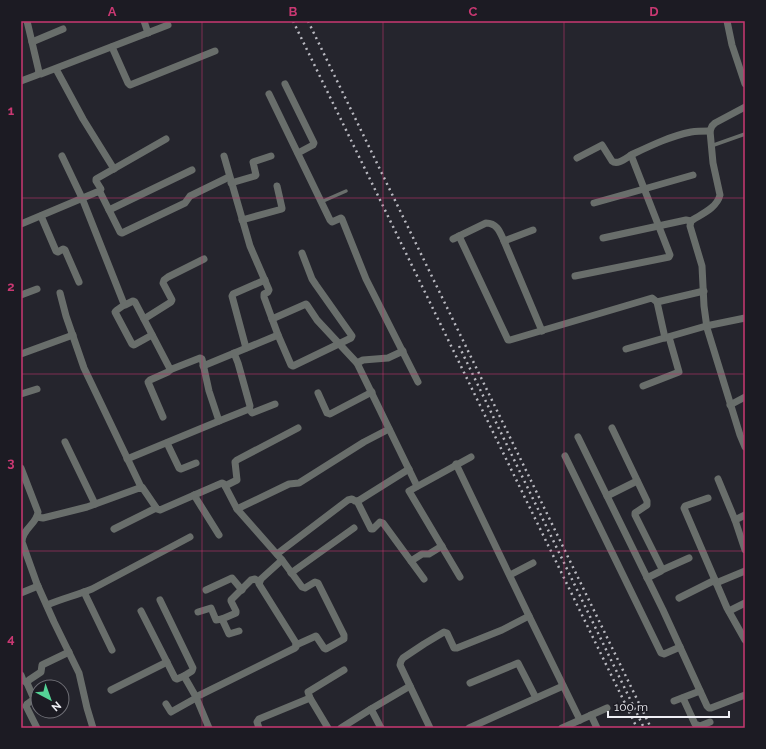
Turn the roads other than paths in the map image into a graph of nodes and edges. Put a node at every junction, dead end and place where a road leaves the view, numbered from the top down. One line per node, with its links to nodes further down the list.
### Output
1 (144, 21): 6 (street)
2 (727, 21): 14 (street)
3 (25, 22): 7 (street)
4 (168, 25): 6 (street)
5 (63, 29): 7 (street)
6 (148, 33): 8 (street)
7 (32, 42): 11 (street)
8 (112, 47): 9 (street); 10 (street)
9 (215, 51)
10 (56, 69): 11 (street); 27 (street)
11 (38, 74): 12 (street)
12 (21, 81)
13 (285, 84): 21 (street)
14 (745, 84)
15 (269, 94): 21 (street)
16 (745, 107): 17 (street)
17 (710, 131): 20 (street); 22 (street)
18 (745, 134): 20 (lane)
19 (166, 139): 27 (street)
20 (711, 146): 41 (street)
21 (298, 153): 36 (street)
22 (631, 155): 26 (street); 32 (street)
23 (62, 156): 35 (street)
24 (224, 156): 30 (street)
25 (271, 156): 30 (street)
26 (577, 158)
27 (114, 169): 34 (street)
28 (192, 170): 38 (street)
29 (693, 175): 32 (street)
30 (230, 180): 38 (street); 40 (street)
31 (277, 186): 40 (street)
32 (644, 190): 37 (street); 43 (street)
33 (346, 191): 36 (lane)
34 (99, 192): 35 (street); 38 (street)
35 (82, 198): 39 (street); 57 (street)
36 (321, 202): 70 (street)
37 (594, 203)
38 (109, 210)
39 (41, 216): 42 (street); 51 (street)
40 (242, 220): 50 (street)
41 (691, 222): 43 (street); 53 (street)
42 (21, 224)
43 (658, 226): 45 (street); 49 (street)
44 (533, 230): 46 (street)
45 (603, 238)
46 (504, 241): 62 (street); 62 (street)
47 (302, 253): 67 (street)
48 (204, 259): 59 (street)
49 (575, 276)
50 (265, 280): 60 (street); 68 (street)
51 (79, 282)
52 (37, 289): 55 (street)
53 (704, 291): 56 (street); 61 (street)
54 (60, 293): 63 (street)
55 (21, 295)
56 (657, 302): 62 (street); 66 (street)
57 (124, 305): 59 (street); 64 (street)
58 (745, 318): 61 (street)
59 (144, 319): 64 (street)
60 (272, 319): 65 (street); 67 (street)
61 (706, 326): 66 (street); 84 (street)
62 (542, 331)
63 (73, 335): 72 (street); 97 (street)
64 (152, 335): 75 (street)
65 (278, 335): 67 (street); 68 (street)
66 (667, 337): 69 (street); 77 (street)
67 (340, 344): 73 (street)
68 (246, 348): 71 (street)
69 (626, 349)
70 (403, 351): 73 (street); 76 (street)
71 (234, 353): 74 (street); 85 (street)
72 (21, 354)
73 (357, 362): 80 (street)
74 (203, 366): 75 (street); 87 (street)
75 (171, 369): 86 (street)
76 (418, 382)
77 (643, 386)
78 (37, 389): 81 (street)
79 (318, 392): 80 (street)
80 (372, 392): 90 (street)
81 (21, 394)
82 (745, 397): 84 (street)
83 (275, 404): 85 (street)
84 (730, 405): 94 (street)
85 (249, 409): 87 (street)
86 (163, 417)
87 (219, 421): 93 (street)
88 (298, 428): 104 (street)
89 (612, 428): 103 (street)
90 (389, 429): 101 (street); 113 (street)
91 (578, 437): 108 (street)
92 (65, 442): 111 (street)
93 (167, 442): 97 (street); 98 (street)
94 (745, 447)
95 (565, 456): 155 (street)
96 (471, 457): 99 (street)
97 (127, 459): 106 (street)
98 (196, 463)
99 (456, 464): 105 (street); 132 (street)
100 (21, 468): 115 (street)
101 (409, 469): 105 (street); 110 (street)
102 (718, 479): 116 (street)
103 (637, 481): 108 (street); 129 (street)
104 (224, 486): 107 (street); 113 (street)
105 (417, 486): 123 (street)
106 (141, 487): 111 (street); 112 (street)
107 (194, 495): 112 (street); 120 (street)
108 (607, 496): 134 (street)
109 (708, 498): 137 (street)
110 (357, 502): 125 (street); 127 (street)
111 (95, 504): 115 (street)
112 (156, 508): 119 (street)
113 (237, 509): 125 (street)
114 (745, 515): 116 (street)
115 (37, 517): 118 (street)
116 (735, 520): 124 (street)
117 (354, 528): 131 (street)
118 (24, 529): 122 (street)
119 (114, 529)
120 (219, 535)
121 (190, 537): 141 (street)
122 (22, 545): 138 (street)
123 (442, 546): 127 (street); 133 (street)
124 (745, 550)
125 (279, 557): 131 (street); 136 (street)
126 (689, 558): 129 (street)
127 (411, 561): 135 (street)
128 (533, 563): 132 (street)
129 (662, 570): 134 (street)
130 (745, 571): 137 (street)
131 (291, 573): 154 (street)
132 (510, 575): 150 (street)
133 (460, 577)
134 (647, 578): 155 (street)
135 (424, 579)
136 (259, 582): 140 (street); 154 (street)
137 (715, 582): 143 (street); 148 (street)
138 (38, 586): 142 (street); 146 (street)
139 (206, 590): 140 (street)
140 (242, 590): 151 (street)
141 (84, 592): 146 (street); 156 (street)
142 (21, 593)
143 (679, 598)
144 (160, 600): 161 (street)
145 (745, 603): 148 (street)
146 (47, 606): 157 (street)
147 (141, 611): 158 (street)
148 (729, 611): 153 (street)
149 (198, 612): 151 (street)
150 (529, 616): 164 (street); 165 (street)
151 (222, 619): 152 (street)
152 (239, 631)
153 (745, 640)
154 (296, 645): 169 (street)
155 (680, 647): 167 (street)
156 (112, 650)
157 (69, 652): 162 (street); 182 (street)
158 (167, 662): 161 (street); 166 (street)
159 (344, 670): 170 (street)
160 (21, 675): 162 (street)
161 (184, 676): 169 (street)
162 (27, 683): 181 (street)
163 (470, 683): 171 (street)
164 (410, 686): 176 (street); 188 (street)
165 (564, 686): 171 (street); 178 (street)
166 (111, 690)
167 (700, 691): 168 (street); 172 (street)
168 (745, 695)
169 (196, 698): 174 (street); 183 (street)
170 (310, 698): 184 (street); 185 (street)
171 (536, 698): 189 (street)
172 (683, 698): 173 (street); 179 (street)
173 (674, 702)
174 (166, 704)
175 (607, 708): 177 (street)
176 (371, 709): 186 (street); 187 (street)
177 (591, 715): 178 (street); 191 (street)
178 (580, 720): 180 (street)
179 (710, 722)
180 (574, 726): 190 (street)
181 (37, 728)
182 (93, 728)
183 (209, 728)
184 (259, 728)
185 (328, 728)
186 (341, 728)
187 (381, 728)
188 (430, 728)
189 (469, 728)
190 (562, 728)
191 (596, 728)

